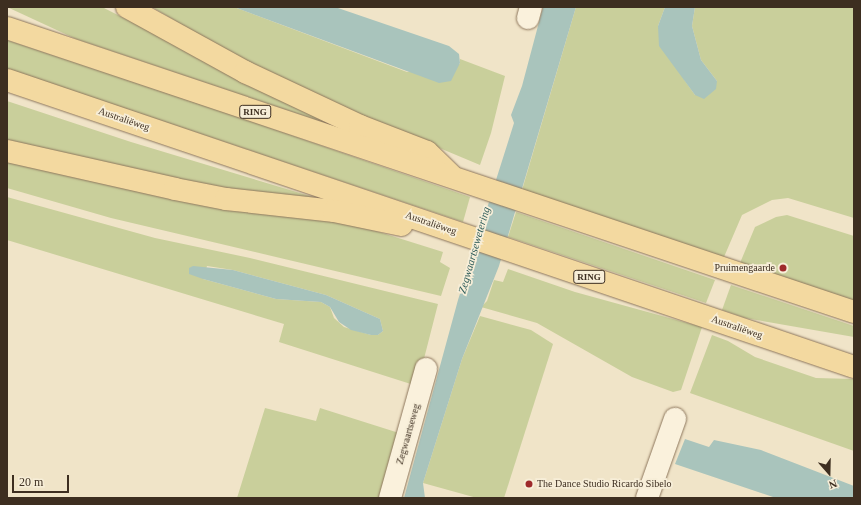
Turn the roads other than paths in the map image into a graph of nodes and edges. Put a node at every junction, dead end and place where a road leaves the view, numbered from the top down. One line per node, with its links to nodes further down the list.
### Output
1 (127, 7): 5 (main road)
2 (7, 28): 5 (main road, RING)
3 (7, 80): 6 (main road, Australiëweg / RING)
4 (7, 151): 6 (main road)
5 (461, 181): 7 (main road, RING)
6 (442, 227): 8 (main road, Australiëweg / RING)
7 (854, 312)
8 (854, 367)
9 (426, 370): 11 (street, Zegwaartseweg)
10 (675, 419): 12 (street)
11 (390, 498)
12 (647, 498)

